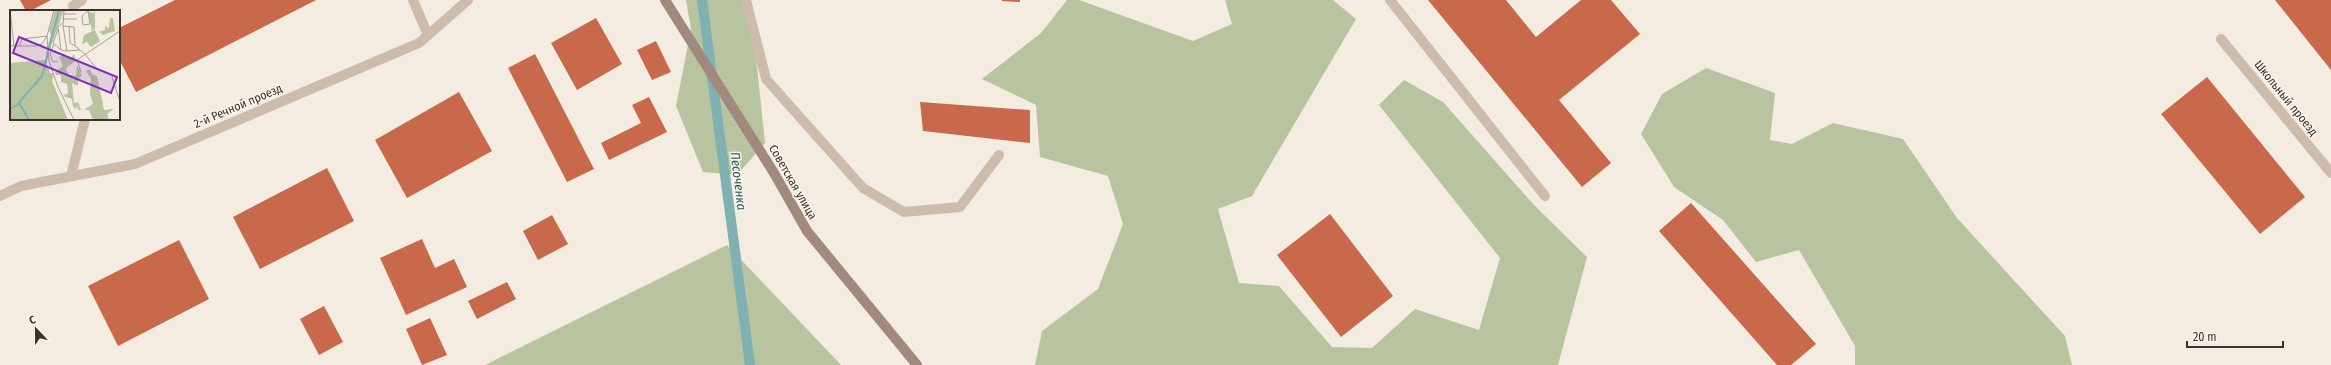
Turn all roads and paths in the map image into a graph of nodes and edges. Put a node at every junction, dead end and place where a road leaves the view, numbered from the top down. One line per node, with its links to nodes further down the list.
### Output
1 (82, 0): 7 (street)
2 (413, 0): 8 (street)
3 (468, 0): 8 (street, 2-й Речной проезд)
4 (746, 0): 11 (street)
5 (1390, 0): 15 (street)
6 (667, 4): 16 (street, Советская улица)
7 (74, 10)
8 (428, 35): 13 (street, 2-й Речной проезд)
9 (2221, 39): 12 (street, Школьный проезд)
10 (85, 120): 13 (street)
11 (999, 155)
12 (2331, 173)
13 (71, 176): 14 (street, 2-й Речной проезд)
14 (0, 196)
15 (1545, 196)
16 (917, 365)

